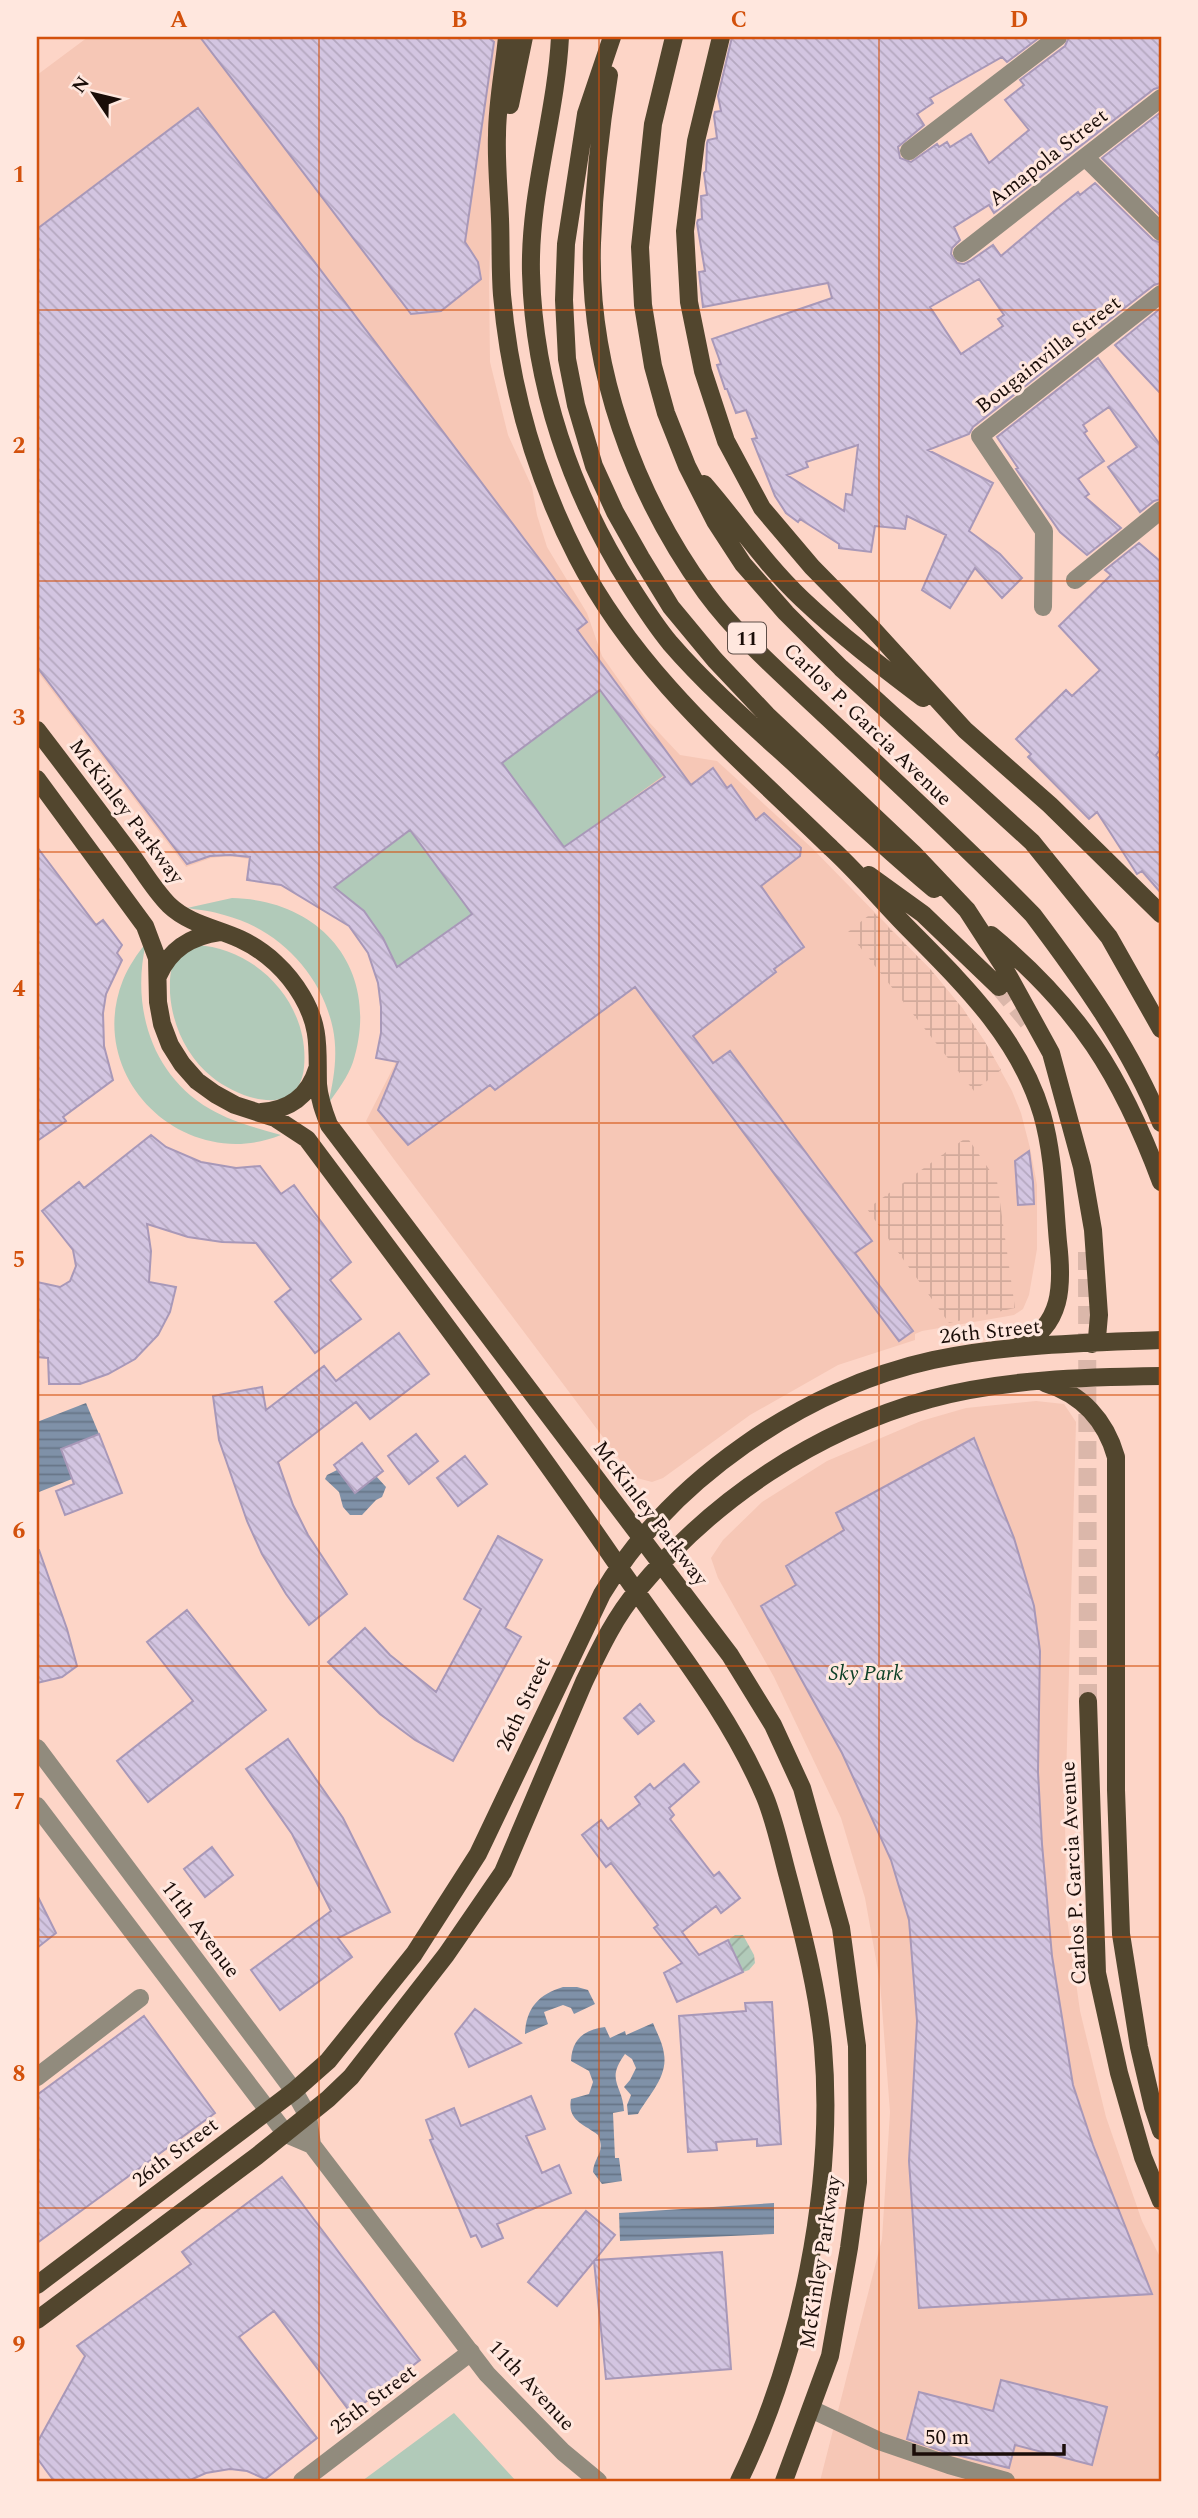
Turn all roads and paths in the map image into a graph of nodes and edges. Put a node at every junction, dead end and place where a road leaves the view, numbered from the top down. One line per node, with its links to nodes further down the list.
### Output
1 (507, 37): 11 (main road)
2 (524, 37): 11 (main road)
3 (560, 37): 31 (main road)
4 (613, 37): 30 (main road, Carlos P. Garcia Avenue / 11); 33 (main road)
5 (674, 37): 15 (main road, Carlos P. Garcia Avenue / 11)
6 (721, 37): 20 (main road)
7 (1058, 37): 9 (street)
8 (1161, 98): 10 (street, Amapola Street)
9 (909, 151)
10 (1085, 157): 12 (street); 13 (street, Amapola Street)
11 (500, 225): 22 (main road)
12 (1161, 232)
13 (962, 253)
14 (1161, 294): 18 (street, Bougainvilla Street)
15 (687, 466): 20 (main road); 27 (main road, Carlos P. Garcia Avenue / 11)
16 (1161, 510): 17 (street)
17 (1075, 580)
18 (1043, 607)
19 (37, 730): 24 (main road, McKinley Parkway)
20 (965, 730): 23 (main road)
21 (37, 779): 25 (main road, McKinley Parkway)
22 (834, 850): 26 (main road); 34 (main road)
23 (1161, 914)
24 (220, 932): 25 (main road); 28 (main road, McKinley Parkway)
25 (157, 979): 29 (main road, McKinley Parkway)
26 (999, 987)
27 (1161, 1030)
28 (320, 1062): 29 (main road); 37 (main road, McKinley Parkway)
29 (257, 1112): 39 (main road, McKinley Parkway)
30 (1161, 1123)
31 (1161, 1182)
32 (1161, 1340): 33 (main road, 26th Street)
33 (1092, 1344): 34 (main road, 26th Street)
34 (1013, 1349): 37 (main road, 26th Street)
35 (1161, 1376): 36 (main road)
36 (1042, 1382): 38 (main road); 49 (main road)
37 (641, 1539): 38 (main road, McKinley Parkway); 39 (main road, 26th Street)
38 (662, 1564): 40 (main road); 56 (main road, McKinley Parkway)
39 (618, 1566): 40 (main road, McKinley Parkway); 46 (main road, 26th Street)
40 (636, 1591): 48 (main road); 59 (main road, McKinley Parkway)
41 (1088, 1701): 52 (main road, Carlos P. Garcia Avenue)
42 (37, 1748): 46 (street, 11th Avenue)
43 (37, 1806): 47 (street, 11th Avenue)
44 (138, 2001): 45 (street)
45 (37, 2077)
46 (293, 2091): 47 (main road, 26th Street); 48 (street, 11th Avenue)
47 (267, 2111): 50 (street, 11th Avenue); 53 (main road, 26th Street)
48 (308, 2116): 50 (main road); 51 (street, 11th Avenue)
49 (1161, 2131)
50 (286, 2134): 51 (street, 11th Avenue); 54 (main road)
51 (312, 2145): 55 (street, 11th Avenue)
52 (1161, 2201)
53 (37, 2285)
54 (37, 2320)
55 (471, 2352): 57 (street, 25th Street); 58 (street, 11th Avenue)
56 (811, 2409): 60 (main road, McKinley Parkway); 61 (street)
57 (302, 2481)
58 (598, 2481)
59 (739, 2481)
60 (785, 2481)
61 (1006, 2481)

